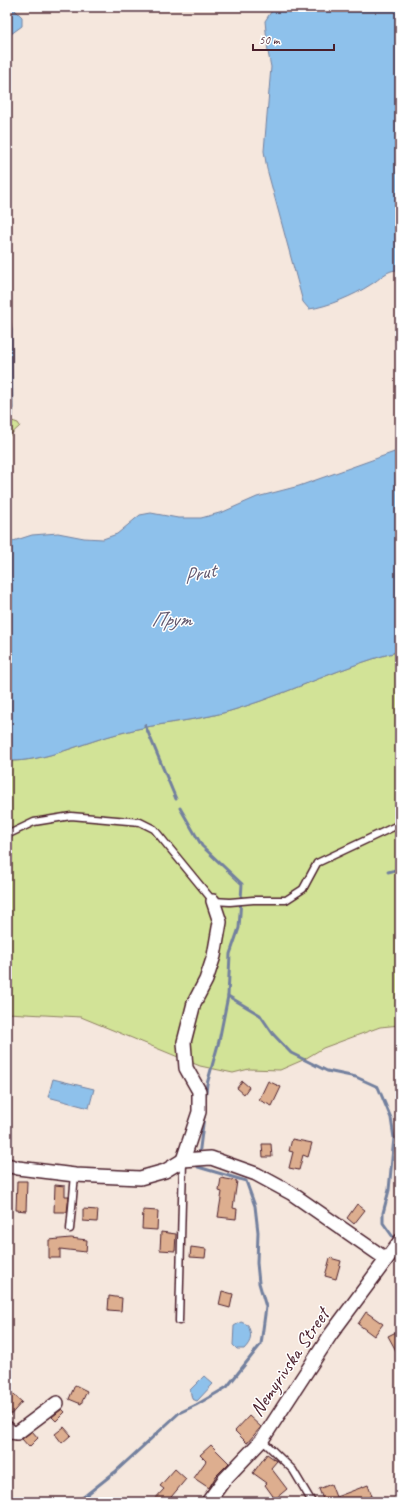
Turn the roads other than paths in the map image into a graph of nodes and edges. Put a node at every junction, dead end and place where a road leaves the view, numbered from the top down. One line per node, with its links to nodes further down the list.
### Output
1 (400, 824): 3 (lane)
2 (7, 833): 3 (lane)
3 (213, 901): 4 (street)
4 (186, 1160): 6 (street); 9 (street); 10 (lane)
5 (7, 1165): 6 (street)
6 (75, 1175): 7 (lane)
7 (70, 1229)
8 (400, 1241): 9 (street, Nemyrivska Street)
9 (386, 1260): 13 (street, Nemyrivska Street)
10 (179, 1321)
11 (57, 1404): 12 (street)
12 (7, 1428)
13 (262, 1440): 14 (street, Nemyrivska Street); 15 (lane)
14 (208, 1502)
15 (312, 1502)

